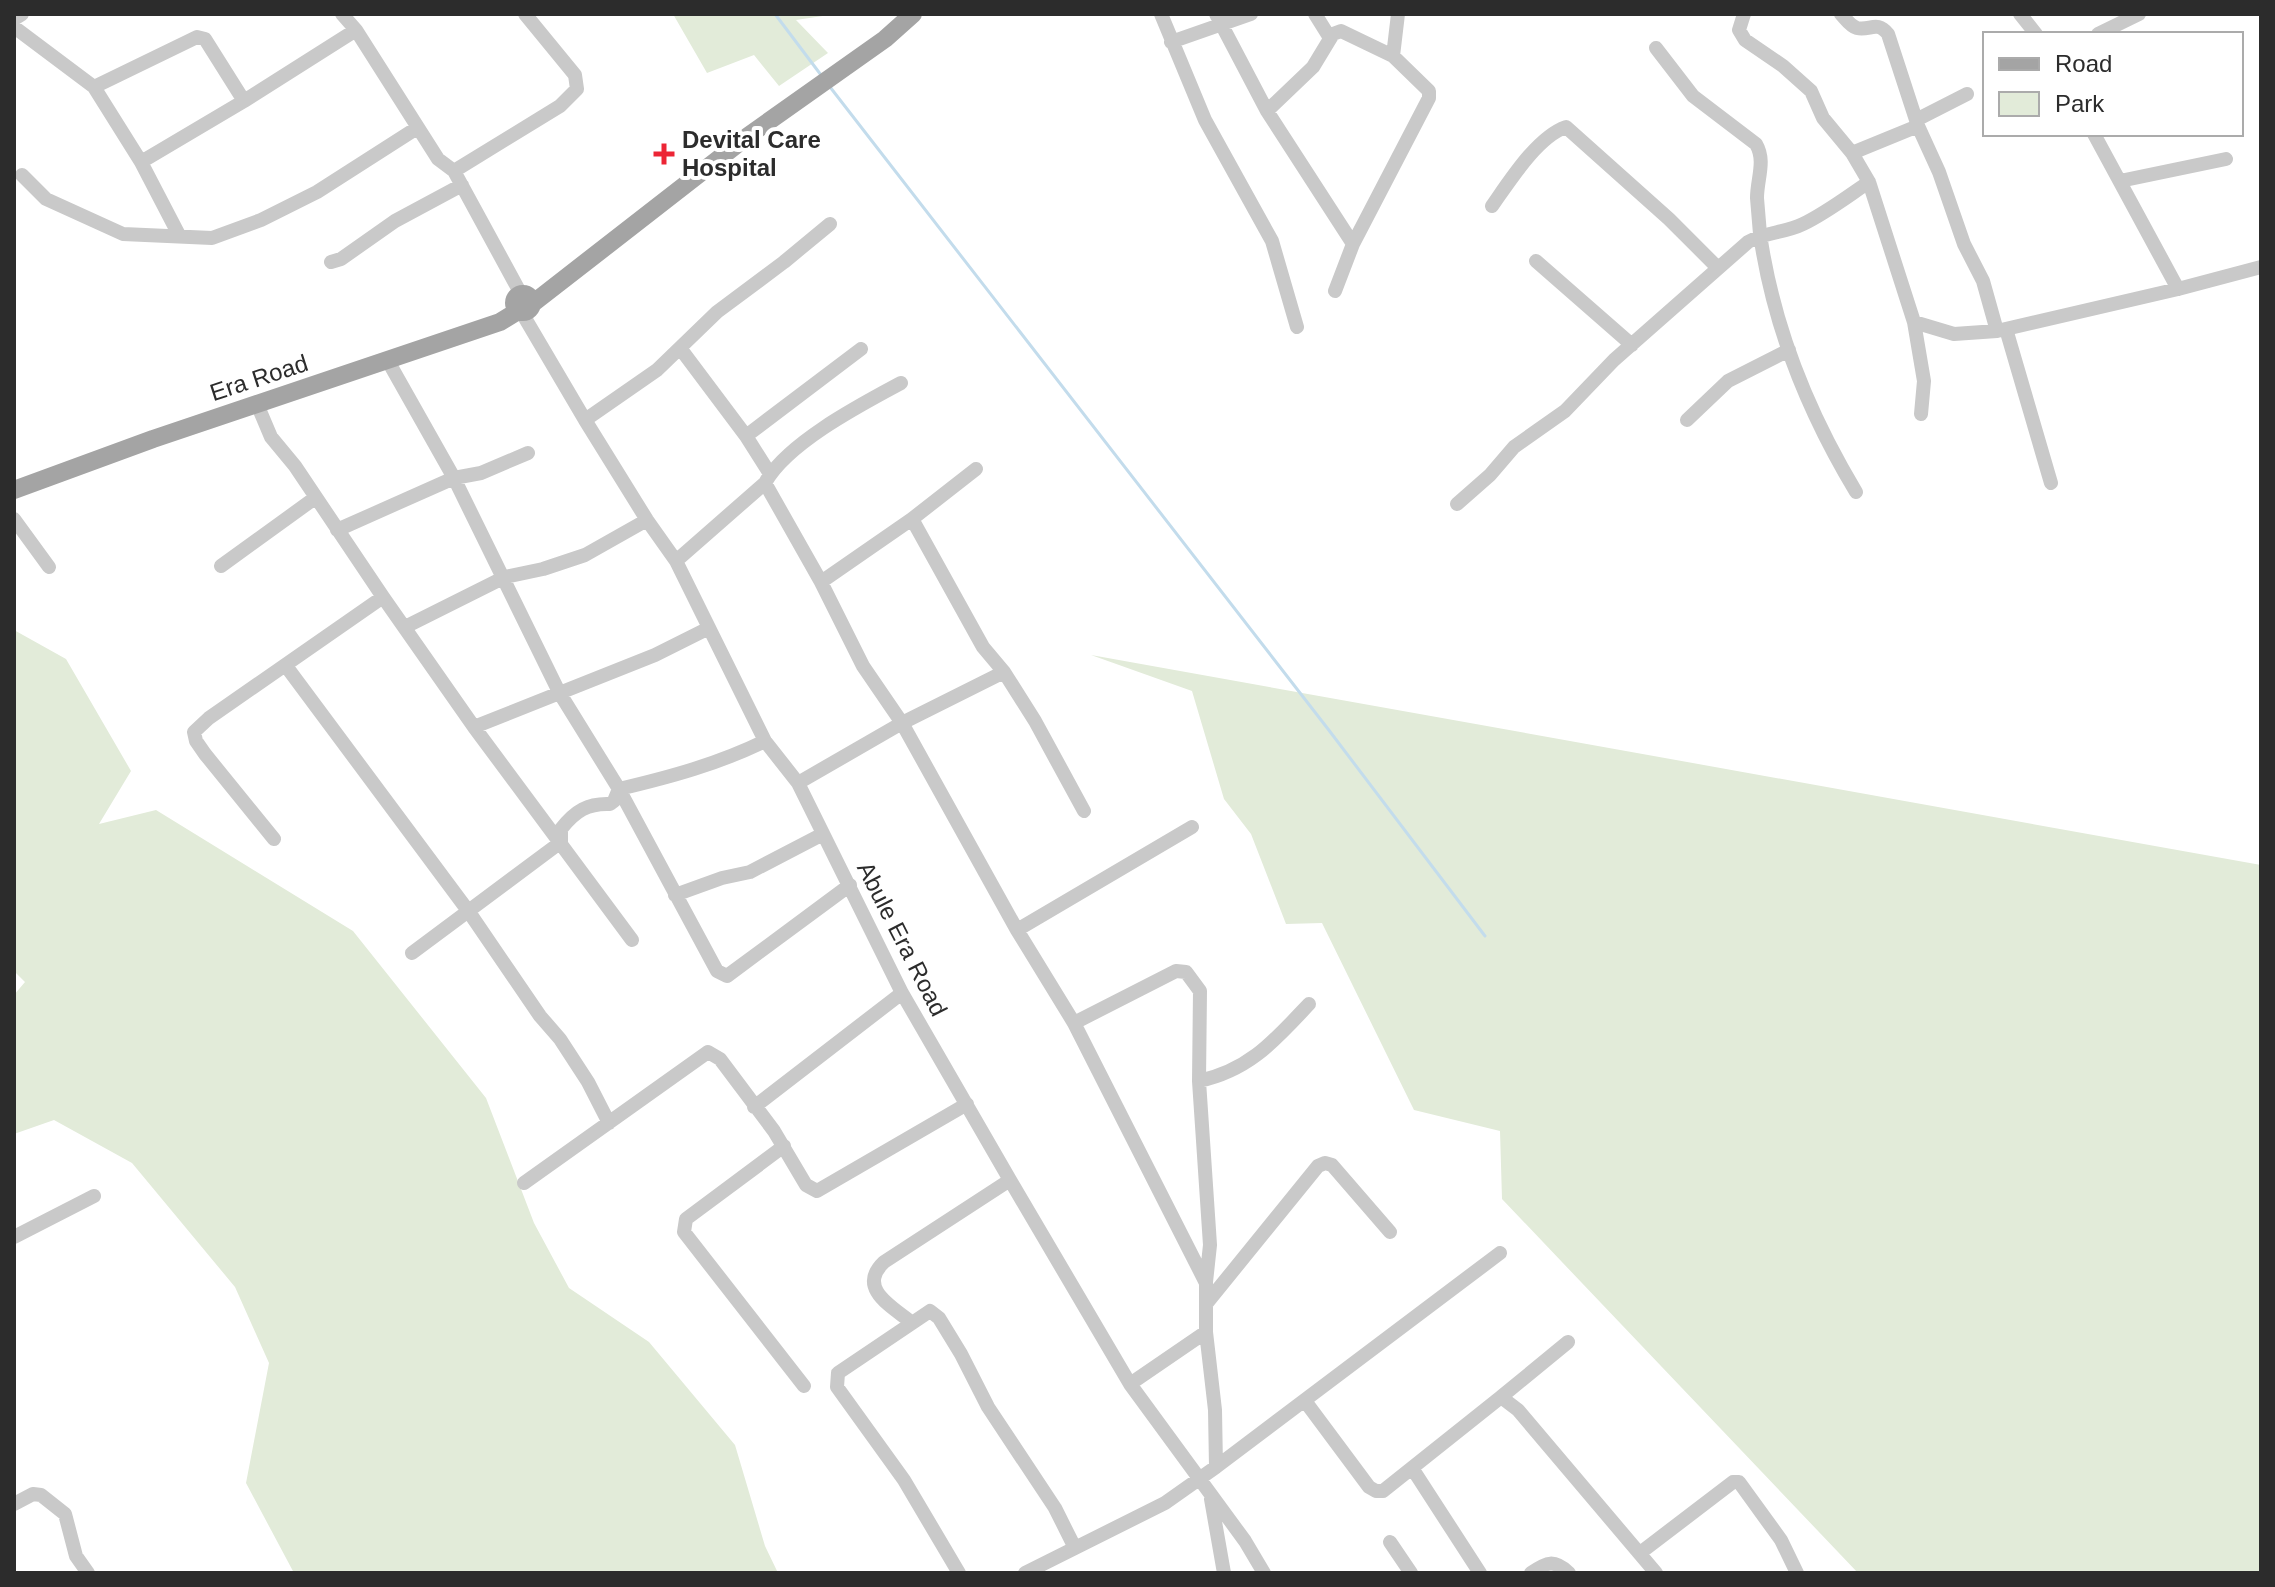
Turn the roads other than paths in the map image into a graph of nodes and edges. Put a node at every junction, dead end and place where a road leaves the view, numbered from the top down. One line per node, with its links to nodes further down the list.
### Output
1 (22, 14): 15 (street)
2 (342, 14): 17 (street, Abule Era Road)
3 (525, 14): 35 (street)
4 (898, 14): 24 (main road)
5 (913, 14): 24 (main road)
6 (1161, 14): 21 (street)
7 (1251, 14): 14 (street)
8 (1315, 14): 20 (street)
9 (1398, 14): 23 (street)
10 (1744, 14): 32 (street)
11 (1841, 14): 29 (street)
12 (2020, 14): 18 (street)
13 (2139, 14): 19 (street)
14 (1220, 18): 21 (street); 28 (street)
15 (14, 19)
16 (14, 27): 25 (street)
17 (356, 30): 27 (street); 30 (street, Abule Era Road)
18 (2034, 32)
19 (2102, 32)
20 (1330, 38): 23 (street); 28 (street)
21 (1171, 42): 53 (street)
22 (1656, 48): 42 (street)
23 (1393, 56): 44 (street)
24 (839, 67): 51 (main road)
25 (94, 87): 27 (street); 34 (street)
26 (1967, 94): 29 (street)
27 (244, 101): 34 (street)
28 (1267, 111): 44 (street)
29 (1917, 123): 32 (street); 54 (street)
30 (417, 128): 35 (street, Abule Era Road); 43 (street)
31 (2095, 136): 37 (street)
32 (1852, 153): 38 (street)
33 (2226, 159): 37 (street)
34 (141, 162): 43 (street)
35 (454, 171): 39 (street, Abule Era Road)
36 (22, 175): 43 (street)
37 (2120, 181): 49 (street)
38 (1869, 182): 42 (street); 52 (street)
39 (462, 185): 46 (street); 51 (street, Abule Era Road)
40 (1492, 206): 48 (street)
41 (830, 224): 56 (street)
42 (1760, 234): 48 (street); 58 (street)
43 (179, 235)
44 (1353, 244): 50 (street)
45 (1536, 261): 55 (street)
46 (331, 262)
47 (2261, 267): 49 (street)
48 (1718, 268): 55 (street)
49 (2178, 289): 54 (street)
50 (1335, 291)
51 (522, 303): 59 (main road, Era Road); 63 (street, Abule Era Road); 68 (main road)
52 (1914, 322): 54 (street); 62 (street)
53 (1297, 327)
54 (2002, 330): 71 (street)
55 (1632, 345): 75 (street)
56 (680, 348): 63 (street); 65 (street)
57 (861, 349): 65 (street)
58 (1789, 350): 64 (street); 73 (street)
59 (388, 361): 61 (main road, Era Road); 69 (street)
60 (901, 383): 70 (street)
61 (257, 404): 72 (main road, Era Road); 74 (street)
62 (1921, 414)
63 (585, 420): 78 (street, Abule Era Road)
64 (1687, 420)
65 (746, 436): 70 (street)
66 (528, 453): 69 (street)
67 (976, 469): 77 (street)
68 (14, 478)
69 (454, 478): 79 (street); 83 (street)
70 (768, 479): 80 (street); 84 (street)
71 (2051, 483)
72 (14, 490)
73 (1856, 492)
74 (315, 498): 79 (street); 81 (street)
75 (1457, 504)
76 (14, 519): 82 (street)
77 (912, 519): 84 (street); 89 (street)
78 (647, 520): 80 (street, Abule Era Road); 83 (street)
79 (337, 530): 85 (street)
80 (676, 561): 87 (street, Abule Era Road)
81 (221, 566)
82 (49, 567)
83 (505, 577): 86 (street); 90 (street)
84 (821, 582): 91 (street)
85 (383, 597): 86 (street); 88 (street)
86 (405, 627): 92 (street)
87 (709, 628): 90 (street); 93 (street, Abule Era Road)
88 (286, 666): 99 (street); 103 (street)
89 (1004, 672): 91 (street); 96 (street)
90 (559, 692): 92 (street); 95 (street)
91 (902, 723): 94 (street); 104 (street)
92 (474, 727): 100 (street)
93 (765, 741): 94 (street, Abule Era Road); 95 (street)
94 (798, 783): 98 (street, Abule Era Road)
95 (619, 789): 100 (street); 102 (street)
96 (1084, 811)
97 (1192, 827): 104 (street)
98 (823, 834): 101 (street, Abule Era Road); 102 (street)
99 (274, 839)
100 (561, 842): 103 (street); 105 (street)
101 (850, 885): 102 (street); 107 (street, Abule Era Road)
102 (675, 895)
103 (469, 912): 106 (street); 113 (street)
104 (1017, 930): 109 (street)
105 (632, 940)
106 (412, 953)
107 (902, 993): 111 (street, Abule Era Road); 112 (street)
108 (1309, 1004): 110 (street)
109 (1074, 1023): 110 (street); 121 (street)
110 (1199, 1081): 121 (street)
111 (967, 1104): 114 (street); 115 (street, Abule Era Road)
112 (754, 1107): 113 (street); 114 (street)
113 (609, 1123): 116 (street)
114 (784, 1146): 127 (street)
115 (1010, 1180): 123 (street); 126 (street, Abule Era Road)
116 (524, 1183)
117 (94, 1196): 119 (street)
118 (1390, 1232): 122 (street)
119 (14, 1237)
120 (1500, 1253): 129 (street)
121 (1206, 1283): 122 (street)
122 (1206, 1304): 124 (street)
123 (911, 1322): 136 (street); 139 (street)
124 (1206, 1332): 126 (street); 130 (street)
125 (1568, 1342): 128 (street)
126 (1130, 1384): 132 (street, Abule Era Road)
127 (804, 1386)
128 (1501, 1397): 131 (street); 137 (street)
129 (1305, 1401): 130 (street); 131 (street)
130 (1216, 1467): 132 (street)
131 (1412, 1468): 144 (street)
132 (1199, 1479): 133 (street, Abule Era Road); 136 (street)
133 (1210, 1494): 141 (street); 142 (street, Abule Era Road)
134 (14, 1504): 138 (street)
135 (1390, 1542): 143 (street)
136 (1075, 1548): 140 (street)
137 (1640, 1553): 147 (street); 148 (street)
138 (88, 1573)
139 (959, 1573)
140 (1025, 1573)
141 (1224, 1573)
142 (1264, 1573)
143 (1411, 1573)
144 (1480, 1573)
145 (1531, 1573): 146 (street)
146 (1569, 1573)
147 (1656, 1573)
148 (1797, 1573)

